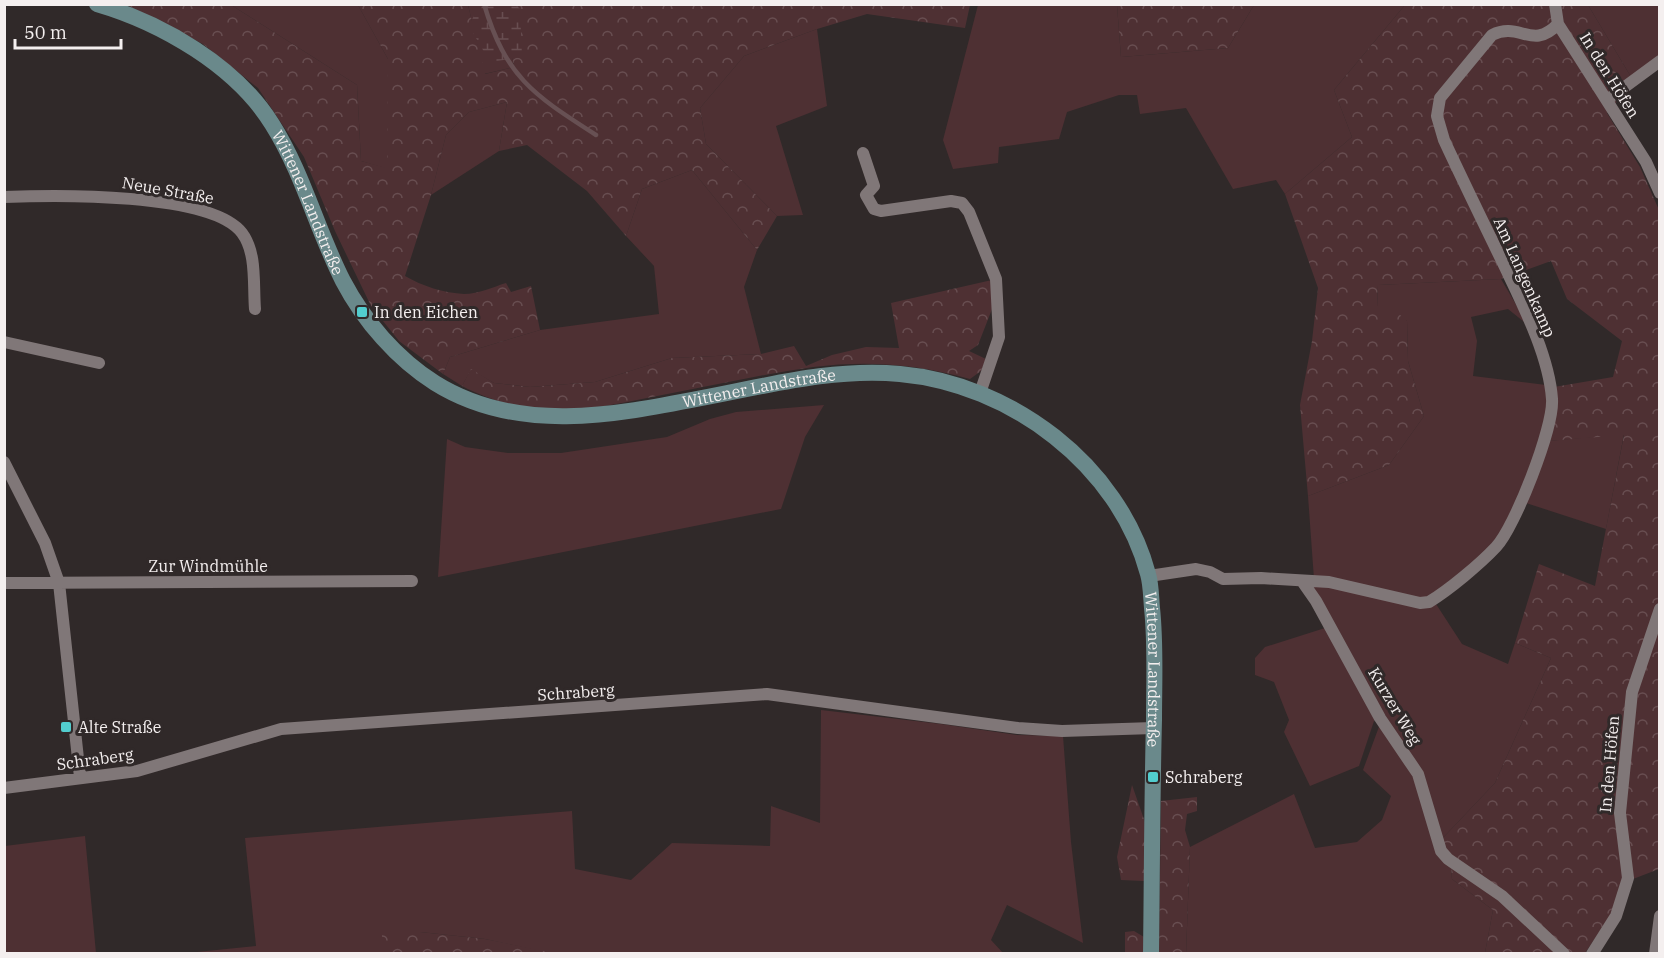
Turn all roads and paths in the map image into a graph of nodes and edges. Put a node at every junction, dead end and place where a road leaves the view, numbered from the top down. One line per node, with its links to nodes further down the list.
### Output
1 (97, 4): 12 (main road, Wittener Landstraße)
2 (1555, 4): 3 (street, In den Höfen)
3 (1558, 24): 5 (street, In den Höfen); 16 (street, Am Langenkamp)
4 (1659, 61): 5 (street)
5 (1607, 100): 7 (street, In den Höfen)
6 (862, 153): 12 (street)
7 (1659, 193)
8 (4, 197): 9 (street, Neue Straße)
9 (255, 309)
10 (4, 342): 11 (street)
11 (99, 363)
12 (980, 393): 14 (main road, Wittener Landstraße)
13 (4, 462): 18 (street)
14 (1149, 576): 16 (street); 20 (main road, Wittener Landstraße)
15 (412, 581): 18 (street, Zur Windmühle)
16 (1302, 581): 25 (street, Kurzer Weg)
17 (4, 583): 18 (street, Zur Windmühle)
18 (59, 583): 21 (street)
19 (1659, 609): 26 (street, In den Höfen)
20 (1154, 728): 21 (street, Schraberg); 24 (main road, Wittener Landstraße)
21 (80, 777): 22 (street, Schraberg)
22 (4, 788)
23 (1659, 916): 27 (street)
24 (1151, 954)
25 (1564, 954)
26 (1592, 954)
27 (1655, 954)

